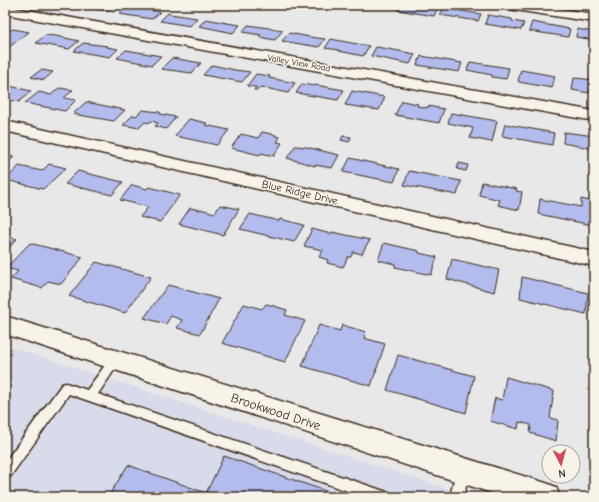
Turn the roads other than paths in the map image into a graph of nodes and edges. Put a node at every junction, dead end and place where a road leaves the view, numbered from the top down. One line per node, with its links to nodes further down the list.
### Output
1 (508, 5): 3 (street)
2 (7, 9): 4 (street, Valley View Road)
3 (594, 18)
4 (594, 116)
5 (5, 126): 6 (street, Blue Ridge Drive)
6 (594, 259)
7 (5, 326): 8 (street, Brookwood Drive)
8 (115, 360): 9 (lane); 10 (street, Brookwood Drive)
9 (89, 396): 11 (lane); 12 (lane)
10 (462, 470): 13 (lane); 14 (street, Brookwood Drive)
11 (5, 473)
12 (384, 497)
13 (457, 497)
14 (546, 497)

